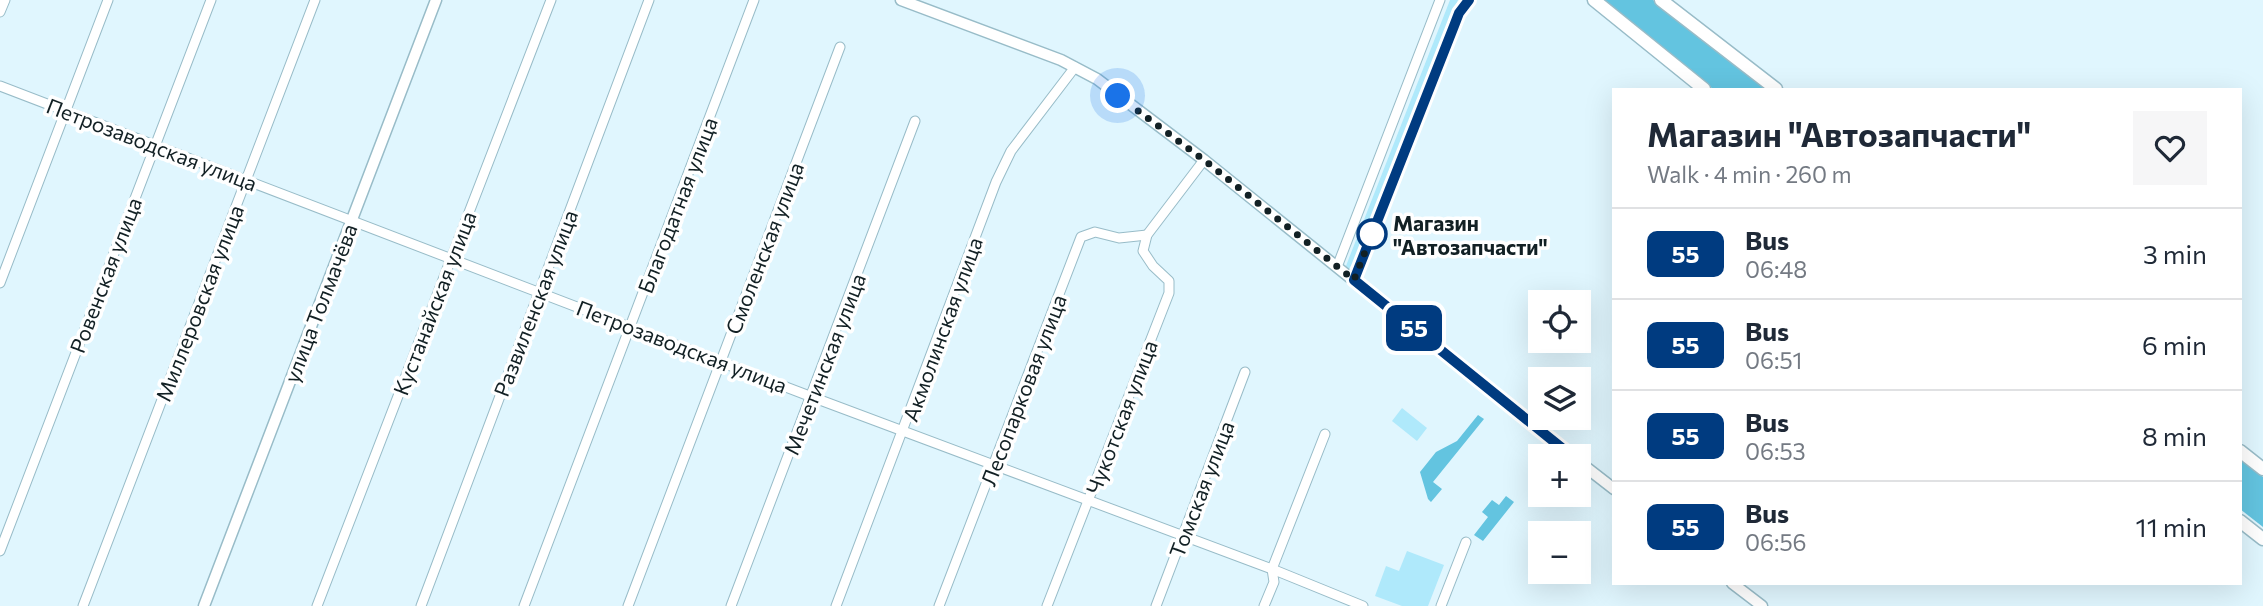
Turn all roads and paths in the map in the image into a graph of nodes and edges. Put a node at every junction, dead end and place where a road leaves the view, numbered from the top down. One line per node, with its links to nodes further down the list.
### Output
1 (5, 0): 14 (street)
2 (108, 0): 20 (street)
3 (211, 0): 22 (street, Ровенская улица)
4 (314, 0): 24 (street, Миллеровская улица)
5 (436, 0): 25 (street, улица Толмачёва)
6 (551, 0): 27 (street, Кустанайская улица)
7 (649, 0): 31 (street, Развиленская улица)
8 (754, 0): 32 (street, Благодатная улица)
9 (901, 0): 16 (street)
10 (1440, 0): 28 (street)
11 (1469, 0): 29 (street)
12 (1594, 0): 18 (main road)
13 (1661, 0): 19 (main road)
14 (0, 12)
15 (840, 47): 33 (street, Смоленская улица)
16 (1074, 67): 23 (street); 36 (street, Акмолинская улица)
17 (0, 86): 20 (street, Петрозаводская улица)
18 (1703, 88)
19 (1775, 88)
20 (66, 111): 22 (street, Петрозаводская улица); 30 (street)
21 (915, 121): 35 (street, Мечетинская улица)
22 (155, 146): 24 (street, Петрозаводская улица); 49 (street, Ровенская улица)
23 (1204, 160): 26 (street); 28 (street)
24 (246, 179): 25 (street, Петрозаводская улица); 53 (street, Миллеровская улица)
25 (352, 219): 27 (street, Петрозаводская улица); 54 (street, улица Толмачёва)
26 (1147, 234): 40 (street, Лесопарковая улица); 44 (street, Чукотская улица)
27 (451, 258): 31 (street, Петрозаводская улица); 55 (street, Кустанайская улица)
28 (1337, 267): 29 (street)
29 (1354, 280): 38 (street)
30 (0, 284)
31 (540, 292): 32 (street, Петрозаводская улица); 56 (street, Развиленская улица)
32 (630, 326): 33 (street, Петрозаводская улица); 57 (street, Благодатная улица)
33 (721, 361): 35 (street, Петрозаводская улица); 58 (street, Смоленская улица)
34 (1245, 372): 46 (street, Томская улица)
35 (812, 397): 36 (street, Петрозаводская улица); 59 (street, Мечетинская улица)
36 (904, 431): 40 (street, Петрозаводская улица); 60 (street, Акмолинская улица)
37 (1325, 435): 50 (street)
38 (1557, 444)
39 (2242, 453): 41 (main road)
40 (994, 464): 44 (street, Петрозаводская улица); 61 (street, Лесопарковая улица)
41 (2263, 469)
42 (1591, 471): 43 (street)
43 (1612, 487)
44 (1089, 500): 46 (street, Петрозаводская улица); 62 (street, Чукотская улица)
45 (2242, 523): 47 (main road)
46 (1184, 536): 50 (street, Петрозаводская улица); 63 (street, Томская улица)
47 (2263, 539)
48 (1466, 541): 65 (street)
49 (0, 551)
50 (1272, 569): 52 (street, Петрозаводская улица); 64 (street)
51 (1735, 585): 66 (street)
52 (1358, 605)
53 (83, 606)
54 (204, 606)
55 (317, 606)
56 (421, 606)
57 (524, 606)
58 (628, 606)
59 (732, 606)
60 (836, 606)
61 (939, 606)
62 (1047, 606)
63 (1156, 606)
64 (1264, 606)
65 (1441, 606)
66 (1762, 606)

